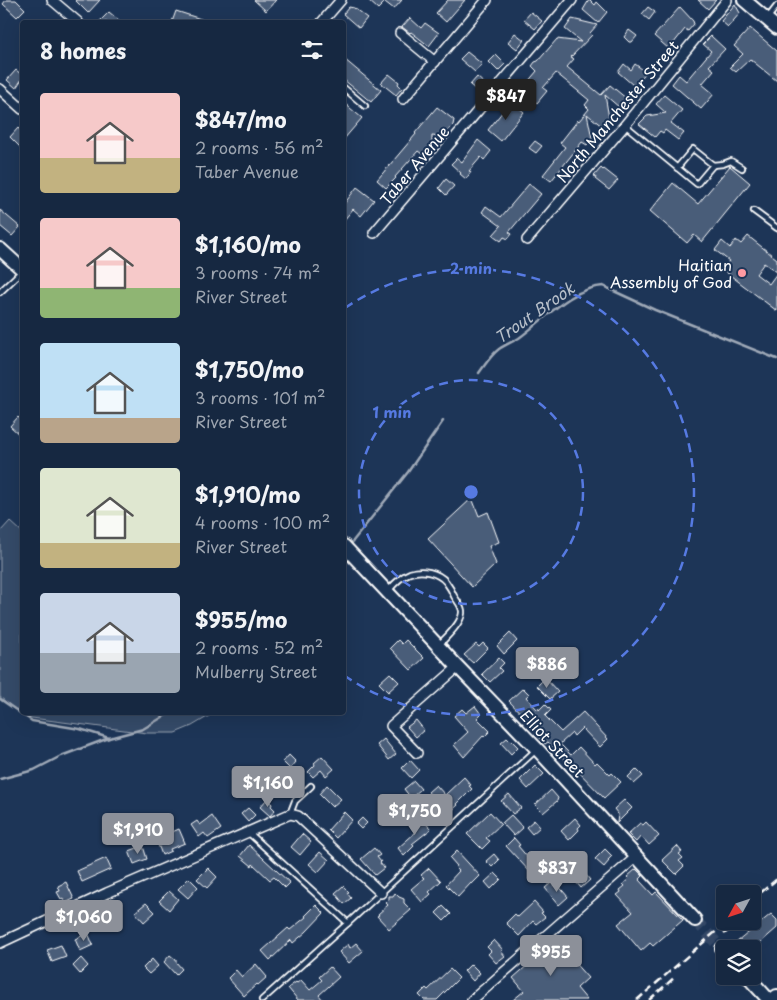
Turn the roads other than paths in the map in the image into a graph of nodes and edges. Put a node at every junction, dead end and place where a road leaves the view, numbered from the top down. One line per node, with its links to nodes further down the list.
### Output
1 (52, 0): 8 (street)
2 (341, 0): 9 (street)
3 (487, 0): 12 (street)
4 (572, 0): 24 (street, Taber Avenue)
5 (727, 0): 18 (street, North Manchester Street)
6 (744, 0): 10 (street)
7 (777, 6): 10 (lane)
8 (76, 20)
9 (324, 20)
10 (772, 24)
11 (400, 33): 12 (street)
12 (434, 62): 15 (street)
13 (0, 89): 17 (street)
14 (346, 90): 16 (lane)
15 (403, 99)
16 (366, 106)
17 (20, 107)
18 (625, 124): 20 (lane); 25 (street, North Manchester Street)
19 (713, 165): 20 (lane); 20 (lane); 21 (lane)
20 (678, 168)
21 (742, 168)
22 (754, 211): 23 (lane)
23 (777, 228)
24 (374, 233)
25 (526, 240)
26 (0, 249): 27 (street)
27 (20, 268)
28 (20, 272): 29 (lane)
29 (0, 292)
30 (346, 548): 31 (street, Elliot Street)
31 (387, 592): 32 (street, Elliot Street); 32 (lane)
32 (438, 646): 33 (street, Elliot Street)
33 (458, 667): 34 (street, Elliot Street); 35 (street)
34 (537, 749): 39 (street, Elliot Street); 40 (lane)
35 (417, 754)
36 (311, 786): 37 (lane)
37 (290, 814): 38 (street); 40 (street)
38 (248, 832): 42 (lane); 43 (street)
39 (636, 857): 41 (street, Elliot Street); 47 (street)
40 (380, 893): 42 (lane)
41 (695, 920)
42 (348, 923): 46 (lane)
43 (0, 943)
44 (755, 985): 48 (street)
45 (777, 997): 49 (main road)
46 (262, 1000)
47 (472, 1000)
48 (769, 1000)
49 (774, 1000)

